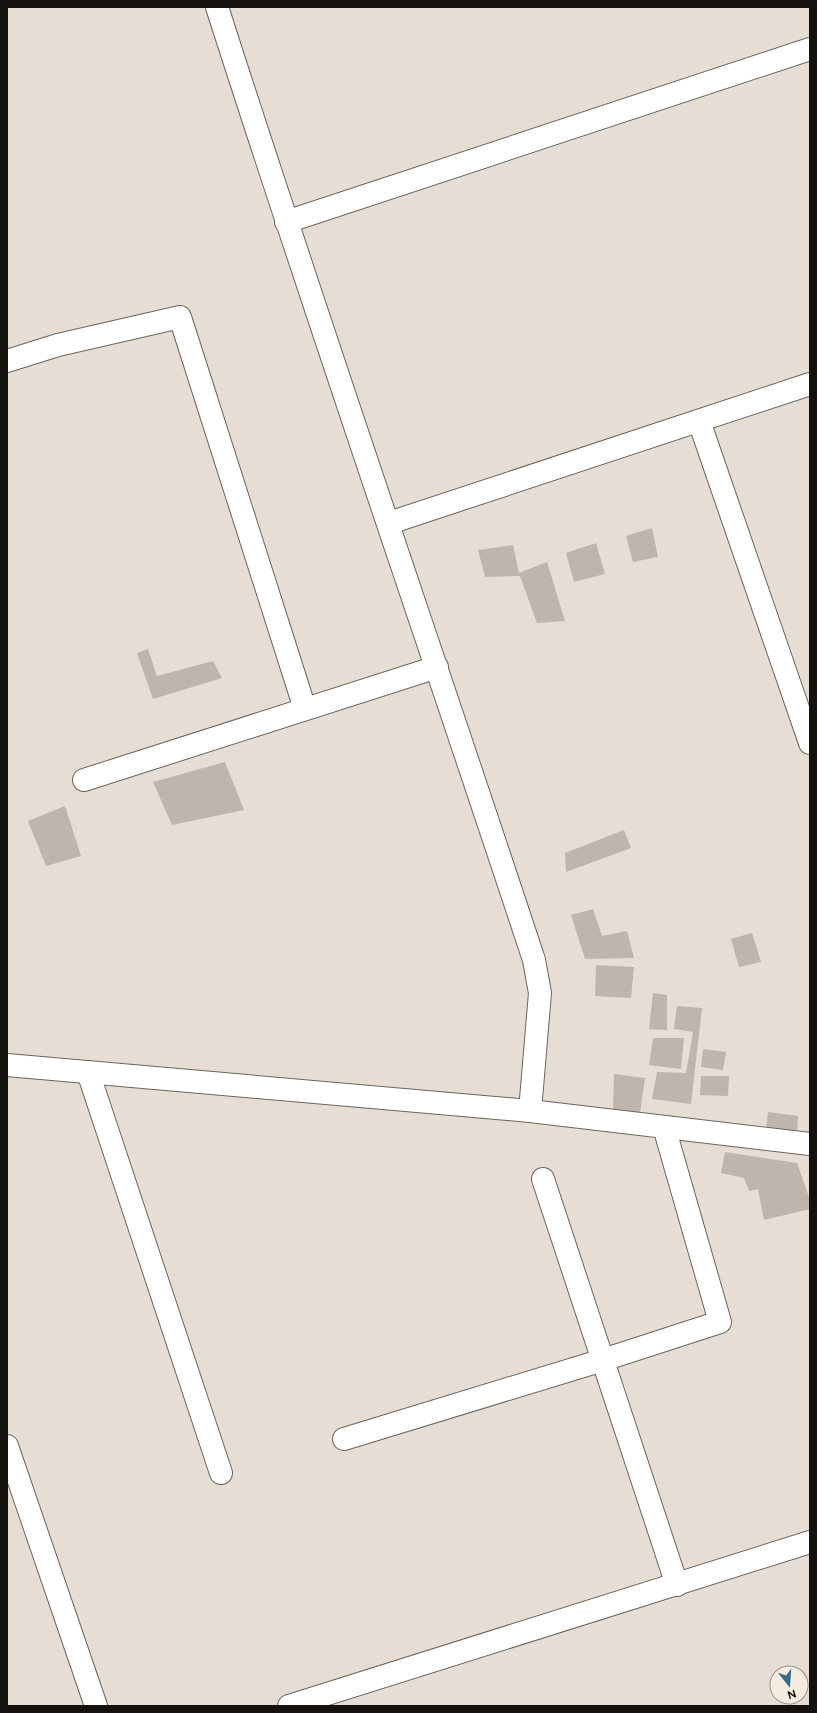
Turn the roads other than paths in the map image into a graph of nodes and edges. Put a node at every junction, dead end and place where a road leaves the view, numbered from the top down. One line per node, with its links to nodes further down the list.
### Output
1 (222, 8): 3 (street)
2 (810, 49): 3 (street)
3 (286, 222): 7 (street)
4 (7, 361): 9 (street)
5 (810, 384): 6 (street)
6 (699, 421): 7 (street); 10 (street)
7 (389, 523): 8 (street)
8 (437, 667): 9 (street); 14 (street)
9 (305, 709): 11 (street)
10 (810, 743)
11 (84, 780)
12 (7, 1064): 13 (street)
13 (88, 1072): 14 (street); 21 (street)
14 (530, 1111): 15 (street)
15 (664, 1127): 16 (street); 18 (street)
16 (810, 1144)
17 (543, 1180): 18 (street)
18 (603, 1360): 19 (street); 23 (street)
19 (344, 1439)
20 (7, 1446): 24 (street)
21 (221, 1473)
22 (810, 1542): 23 (street)
23 (677, 1585): 25 (street)
24 (96, 1706)
25 (289, 1706)

